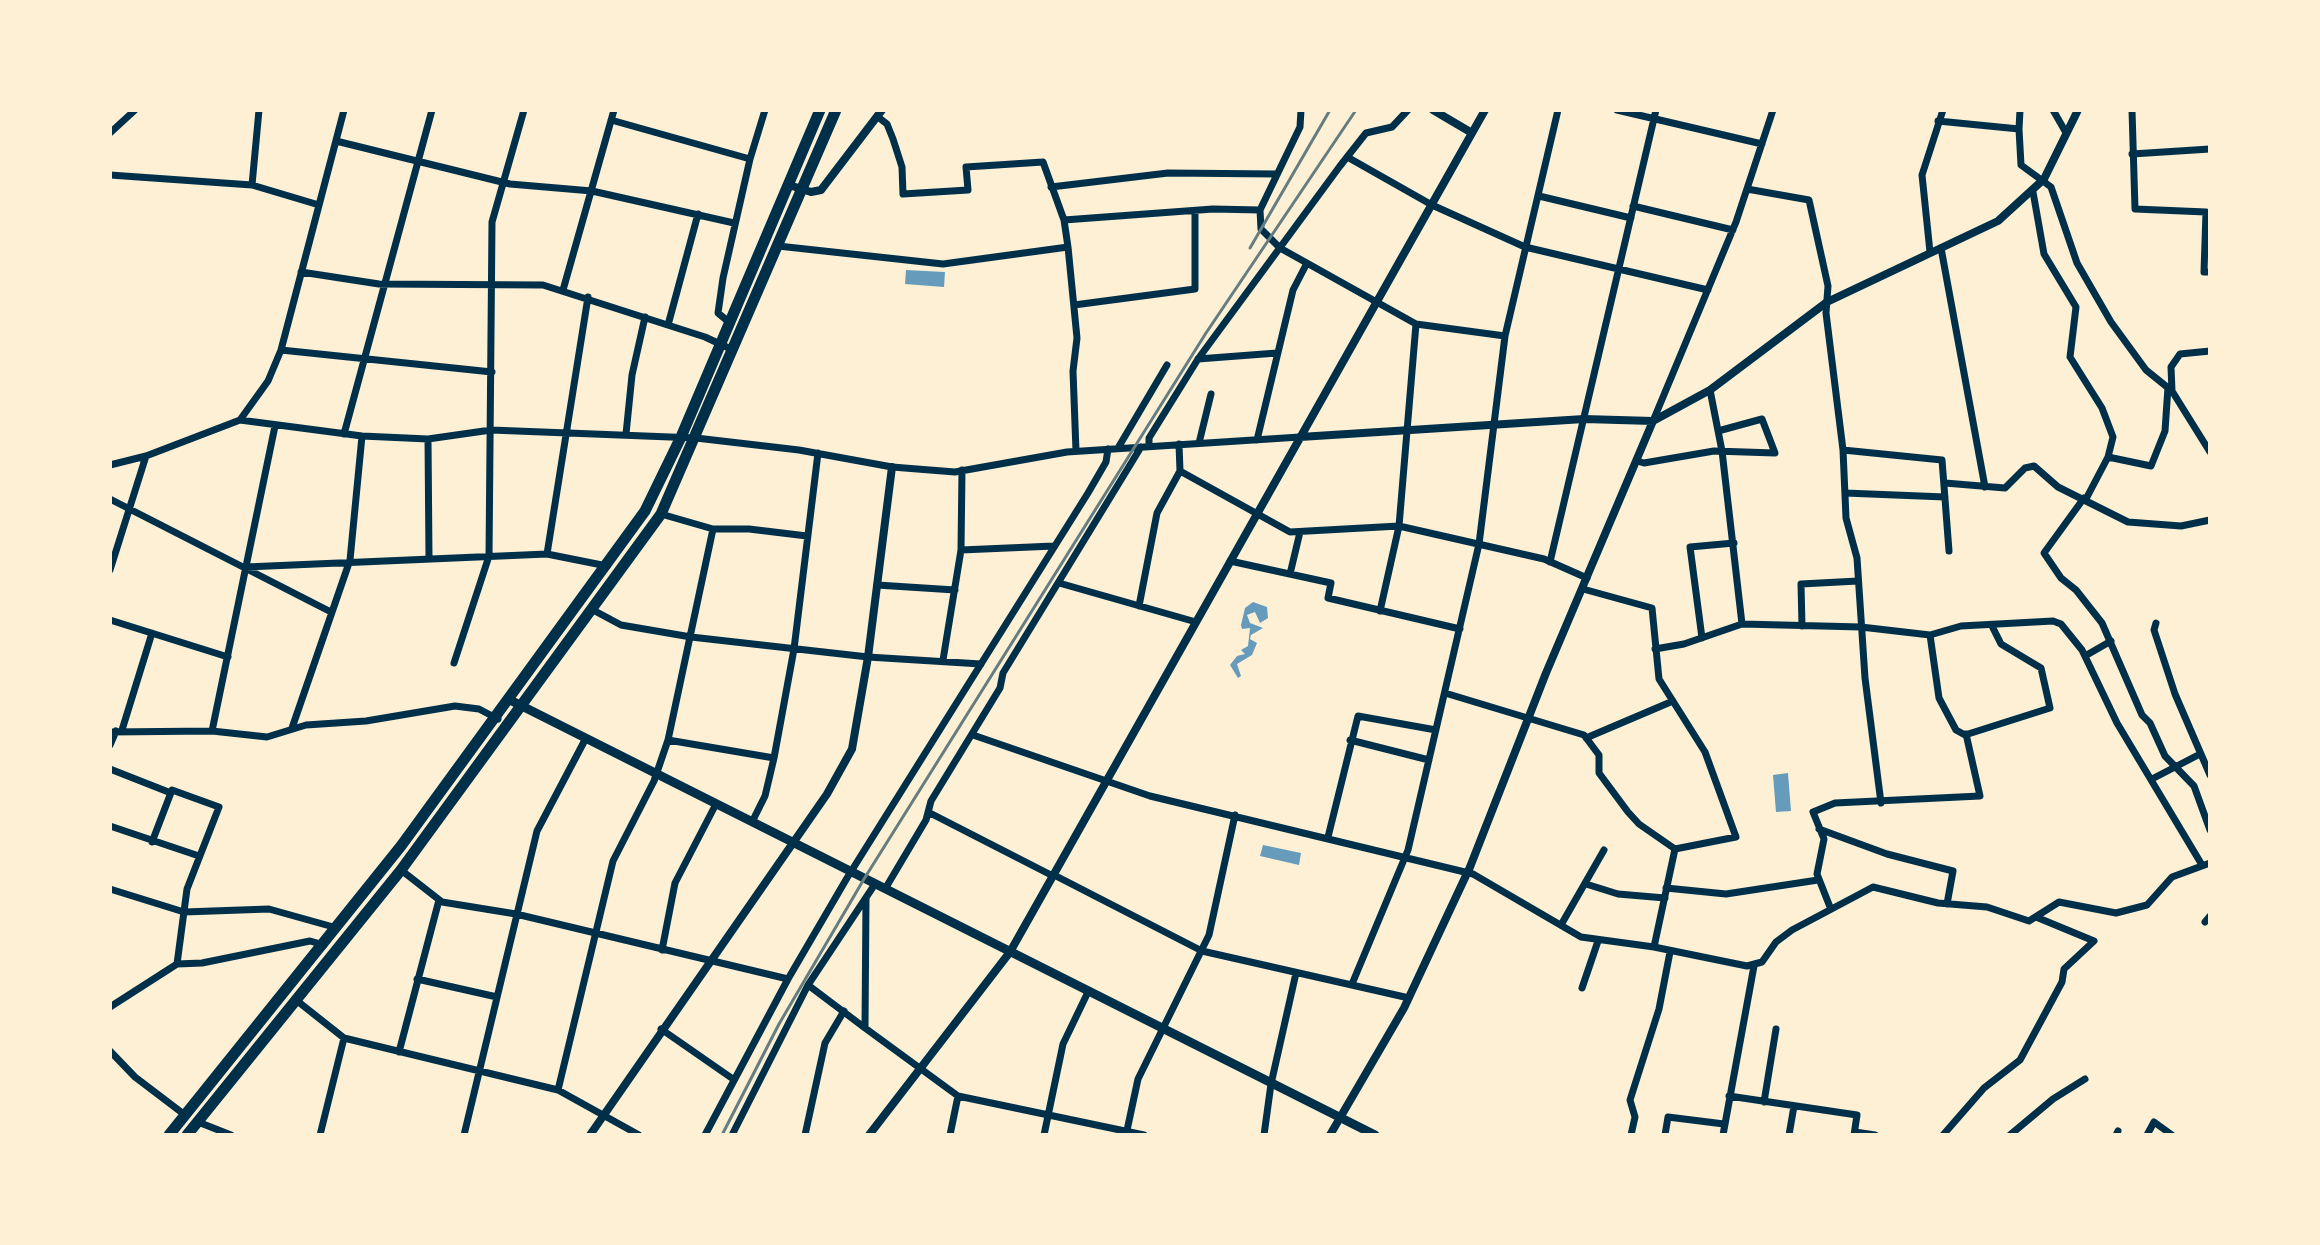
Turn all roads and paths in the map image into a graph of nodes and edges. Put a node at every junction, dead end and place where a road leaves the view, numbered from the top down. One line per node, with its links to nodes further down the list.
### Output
1 (135, 110): 27 (street)
2 (259, 110): 40 (street)
3 (344, 110): 29 (street)
4 (432, 110): 35 (street)
5 (524, 110): 39 (street)
6 (765, 110): 34 (street)
7 (820, 110): 41 (highway)
8 (836, 110): 44 (highway)
9 (1301, 110): 36 (street)
10 (1408, 110): 33 (street)
11 (1433, 110): 28 (street)
12 (1485, 110): 28 (street)
13 (1558, 110): 47 (street)
14 (1617, 110): 23 (street)
15 (1773, 110): 30 (street)
16 (1943, 110): 24 (street)
17 (2020, 110): 25 (street)
18 (2053, 110): 26 (street)
19 (2078, 110): 26 (street)
20 (2132, 110): 32 (street)
21 (611, 113): 34 (street); 45 (street)
22 (880, 113): 42 (street); 44 (street)
23 (1655, 114): 30 (street); 50 (street)
24 (1938, 121): 25 (street); 63 (street)
25 (2019, 129): 38 (street)
26 (2065, 131): 38 (street)
27 (110, 133)
28 (1472, 133): 49 (street)
29 (336, 141): 35 (street); 48 (street)
30 (1762, 144): 43 (street)
31 (2210, 149): 32 (street)
32 (2132, 154): 67 (street)
33 (1349, 158): 49 (street); 61 (street)
34 (750, 159): 56 (street)
35 (418, 161): 39 (street); 69 (street)
36 (1277, 174): 42 (street); 51 (street)
37 (110, 175): 40 (street)
38 (2044, 179): 46 (street); 90 (street)
39 (504, 182): 45 (street); 68 (street)
40 (252, 185): 48 (street)
41 (789, 185): 44 (street); 77 (highway)
42 (1051, 187): 55 (street)
43 (1747, 189): 57 (street); 74 (street)
44 (801, 190): 58 (highway)
45 (592, 191): 53 (street); 70 (street)
46 (2033, 192): 62 (street); 121 (street)
47 (1539, 196): 54 (street); 60 (street)
48 (319, 205): 66 (street)
49 (1432, 205): 60 (street); 73 (street)
50 (1633, 206): 54 (street); 57 (street)
51 (1260, 210): 52 (street); 61 (street)
52 (1195, 211): 55 (street); 75 (street)
53 (698, 214): 56 (street); 79 (street)
54 (1631, 218): 65 (street)
55 (1064, 220): 59 (street)
56 (734, 223): 77 (street)
57 (1733, 230): 71 (street)
58 (778, 246): 59 (street); 83 (highway)
59 (1068, 247): 75 (street)
60 (1525, 247): 65 (street); 80 (street)
61 (1280, 248): 64 (street); 87 (street)
62 (1941, 248): 63 (street); 128 (street)
63 (1930, 252): 74 (street)
64 (1307, 263): 73 (street); 85 (street)
65 (1619, 269): 71 (street); 93 (street)
66 (301, 272): 69 (street); 82 (street)
67 (2210, 272)
68 (492, 282): 69 (street); 70 (street); 89 (street)
69 (385, 284): 86 (street)
70 (563, 290): 72 (street)
71 (1708, 290): 95 (street)
72 (588, 297): 76 (street); 100 (street)
73 (1377, 302): 78 (street); 106 (street)
74 (1827, 302): 91 (street); 115 (street)
75 (1074, 305): 116 (street)
76 (645, 317): 79 (street); 103 (street)
77 (730, 323): 81 (highway)
78 (1416, 324): 80 (street); 99 (street)
79 (668, 325): 81 (street)
80 (1505, 336): 96 (street)
81 (721, 344): 83 (street); 105 (highway)
82 (281, 350): 86 (street); 94 (street)
83 (733, 350): 107 (highway)
84 (2210, 351): 90 (street)
85 (1277, 353): 87 (street); 109 (street)
86 (364, 359): 89 (street); 102 (street)
87 (1198, 359): 112 (street)
88 (1167, 365): 113 (street)
89 (492, 372): 98 (street)
90 (2170, 389): 118 (street); 121 (street)
91 (1710, 390): 95 (street); 101 (street)
92 (1211, 394): 110 (street)
93 (1584, 419): 95 (street); 96 (street); 151 (street)
94 (240, 420): 97 (street); 120 (street)
95 (1653, 421): 122 (street)
96 (1494, 425): 99 (street); 142 (street)
97 (275, 426): 102 (street); 153 (street)
98 (491, 430): 100 (street); 108 (street); 147 (street)
99 (1406, 430): 106 (street); 137 (street)
100 (567, 431): 103 (street); 146 (street)
101 (1718, 431): 117 (street); 117 (street)
102 (344, 434): 104 (street)
103 (626, 434): 105 (street)
104 (362, 436): 108 (street); 149 (street)
105 (681, 437): 107 (street); 152 (highway)
106 (1300, 437): 109 (street); 135 (street)
107 (696, 438): 119 (street); 134 (highway)
108 (428, 439): 148 (street)
109 (1257, 440): 110 (street)
110 (1199, 443): 111 (street)
111 (1179, 444): 112 (street); 126 (street)
112 (1145, 446): 113 (street); 158 (street)
113 (1118, 448): 114 (street)
114 (1108, 449): 116 (street); 143 (street)
115 (1843, 450): 127 (street); 129 (street)
116 (1076, 451): 125 (street)
117 (1722, 451): 122 (street); 141 (street)
118 (2210, 452)
119 (818, 453): 124 (street); 140 (street)
120 (146, 456): 123 (street); 133 (street)
121 (2108, 457): 131 (street)
122 (1637, 461): 156 (street)
123 (110, 465)
124 (892, 467): 125 (street); 159 (street)
125 (962, 470): 144 (street)
126 (1180, 471): 135 (street); 162 (street)
127 (1945, 483): 128 (street); 130 (street)
128 (1985, 487): 131 (street)
129 (1845, 493): 130 (street); 157 (street)
130 (1945, 497): 145 (street)
131 (2085, 498): 136 (street); 178 (street)
132 (110, 499): 133 (street)
133 (129, 509): 153 (street); 154 (street)
134 (661, 514): 138 (street); 163 (highway)
135 (1256, 514): 139 (street); 150 (street)
136 (2210, 520)
137 (1399, 526): 139 (street); 142 (street); 164 (street)
138 (713, 529): 140 (street); 176 (street)
139 (1300, 532): 155 (street)
140 (807, 536): 179 (street)
141 (1734, 543): 169 (street); 177 (street)
142 (1479, 544): 151 (street); 173 (street)
143 (1054, 546): 144 (street); 186 (street)
144 (961, 550): 161 (street)
145 (1949, 551)
146 (547, 554): 147 (street); 152 (street)
147 (489, 556): 148 (street); 185 (street)
148 (429, 558): 149 (street)
149 (350, 560): 153 (street); 165 (street)
150 (1230, 561): 155 (street); 167 (street)
151 (1550, 562): 156 (street)
152 (607, 566): 188 (highway)
153 (246, 567): 165 (street); 182 (street)
154 (110, 570)
155 (1290, 574): 164 (street)
156 (1587, 578): 160 (street)
157 (1858, 581): 170 (street); 172 (street)
158 (1059, 583): 162 (street); 199 (street)
159 (877, 585): 161 (street); 183 (street)
160 (1583, 589): 180 (street); 191 (street)
161 (955, 590): 184 (street)
162 (1139, 606): 167 (street)
163 (593, 610): 176 (street); 190 (highway)
164 (1380, 611): 173 (street)
165 (331, 612): 194 (street)
166 (110, 620): 174 (street)
167 (1196, 622): 213 (street)
168 (2156, 623): 205 (street)
169 (1742, 624): 170 (street); 177 (street)
170 (1802, 626): 172 (street)
171 (1992, 626): 175 (street); 181 (street); 198 (street)
172 (1861, 627): 175 (street); 215 (street)
173 (1460, 629): 187 (street)
174 (152, 633): 182 (street); 196 (street)
175 (1930, 635): 198 (street)
176 (691, 637): 179 (street); 202 (street)
177 (1702, 638): 180 (street)
178 (2111, 641): 181 (street); 208 (street)
179 (794, 649): 183 (street); 206 (street)
180 (1655, 649): 189 (street)
181 (2085, 656): 212 (street)
182 (228, 657): 197 (street)
183 (868, 657): 184 (street); 225 (street)
184 (943, 660): 186 (street)
185 (454, 663)
186 (981, 664): 232 (street)
187 (1445, 693): 191 (street); 195 (street)
188 (508, 699): 190 (main road); 192 (highway)
189 (1673, 701): 201 (street); 226 (street)
190 (522, 706): 193 (highway); 200 (main road)
191 (1529, 716): 201 (street); 233 (street)
192 (495, 717): 193 (street); 194 (street); 249 (highway)
193 (509, 724): 231 (highway)
194 (292, 728): 197 (street)
195 (1436, 730): 203 (street); 207 (street)
196 (116, 731): 197 (street); 204 (street)
197 (212, 731)
198 (1966, 734): 215 (street)
199 (973, 735): 213 (street); 217 (street)
200 (586, 738): 210 (main road); 246 (street)
201 (1586, 738): 226 (street)
202 (668, 740): 206 (street); 210 (street)
203 (1350, 740): 207 (street); 223 (street)
204 (110, 745)
205 (2200, 754): 208 (street); 211 (street)
206 (774, 758): 219 (street)
207 (1429, 760): 228 (street)
208 (2175, 766): 212 (street); 222 (street)
209 (110, 769): 214 (street)
210 (657, 774): 216 (main road); 250 (street)
211 (2210, 775)
212 (2152, 779): 230 (street)
213 (1106, 781): 218 (street); 234 (street)
214 (171, 793): 224 (street); 229 (street)
215 (1881, 803): 221 (street)
216 (716, 804): 219 (main road); 254 (street)
217 (928, 812): 234 (street); 237 (street)
218 (1235, 815): 223 (street); 255 (street)
219 (752, 822): 225 (main road)
220 (110, 826): 224 (street)
221 (1819, 829): 235 (street); 243 (street)
222 (2210, 830)
223 (1328, 837): 228 (street)
224 (152, 842): 229 (street)
225 (792, 842): 232 (main road); 258 (street)
226 (1675, 849): 238 (street)
227 (1604, 850): 236 (street)
228 (1407, 855): 233 (street); 264 (street)
229 (199, 856): 245 (street)
230 (2206, 864): 247 (street)
231 (401, 870): 242 (street); 270 (highway)
232 (850, 872): 237 (main road); 263 (street)
233 (1467, 873): 248 (street); 269 (street)
234 (1054, 876): 255 (street); 256 (street)
235 (1818, 880): 238 (street); 244 (street)
236 (1586, 884): 240 (street); 248 (street)
237 (880, 886): 241 (street); 256 (main road)
238 (1666, 888): 240 (street)
239 (110, 889): 245 (street)
240 (1665, 898): 253 (street)
241 (866, 899): 265 (street); 273 (street)
242 (439, 900): 246 (street); 262 (street)
243 (1947, 904): 244 (street); 247 (street)
244 (1830, 907): 260 (street)
245 (184, 912): 249 (street); 259 (street)
246 (516, 914): 250 (street); 268 (street)
247 (2036, 917): 320 (street)
248 (1561, 925): 251 (street)
249 (337, 928): 252 (highway)
250 (596, 933): 254 (street); 285 (street)
251 (1598, 941): 253 (street); 266 (street)
252 (325, 945): 259 (street); 290 (highway)
253 (1654, 947): 257 (street)
254 (662, 950): 258 (street)
255 (1202, 951): 261 (street); 275 (street)
256 (1010, 952): 267 (main road); 280 (street)
257 (1670, 952): 260 (street); 315 (street)
258 (709, 961): 263 (street); 274 (street)
259 (177, 964): 271 (street)
260 (1754, 966): 287 (street)
261 (1296, 973): 264 (street); 284 (street)
262 (417, 979): 268 (street); 278 (street)
263 (788, 979): 282 (street)
264 (1352, 984): 269 (street)
265 (808, 985): 272 (street); 306 (street)
266 (1582, 988)
267 (1088, 992): 275 (main road); 292 (street)
268 (497, 997): 281 (street)
269 (1409, 998): 293 (street)
270 (296, 1000): 277 (street); 294 (highway)
271 (110, 1007)
272 (844, 1011): 273 (street); 307 (street)
273 (865, 1028): 280 (street)
274 (661, 1029): 282 (street); 291 (street)
275 (1163, 1029): 284 (main road); 296 (street)
276 (1776, 1029): 288 (street)
277 (344, 1038): 278 (street); 301 (street)
278 (399, 1052): 281 (street)
279 (111, 1054): 290 (street)
280 (920, 1070): 286 (street); 308 (street)
281 (480, 1072): 285 (street); 302 (street)
282 (733, 1079): 305 (street)
283 (2085, 1079): 321 (street)
284 (1271, 1084): 293 (main road); 312 (street)
285 (558, 1090): 291 (street)
286 (958, 1096): 292 (street); 309 (street)
287 (1729, 1096): 288 (street); 295 (street)
288 (1764, 1102): 289 (street)
289 (1794, 1106): 297 (street); 318 (street)
290 (185, 1115): 298 (highway)
291 (602, 1115): 303 (street); 304 (street)
292 (1048, 1115): 296 (street); 310 (street)
293 (1339, 1117): 313 (street); 314 (main road)
294 (198, 1122): 299 (highway); 300 (street)
295 (1724, 1124): 316 (street); 317 (street)
296 (1126, 1132): 311 (street)
297 (1854, 1133): 319 (street)
298 (169, 1135)
299 (187, 1135)
300 (231, 1135)
301 (320, 1135)
302 (464, 1135)
303 (590, 1135)
304 (639, 1135)
305 (705, 1135)
306 (732, 1135)
307 (805, 1135)
308 (869, 1135)
309 (950, 1135)
310 (1044, 1135)
311 (1144, 1135)
312 (1264, 1135)
313 (1330, 1135)
314 (1375, 1135)
315 (1631, 1135)
316 (1665, 1135)
317 (1723, 1135)
318 (1789, 1135)
319 (1875, 1135)
320 (1943, 1135)
321 (2010, 1135)
322 (2147, 1135): 323 (street)
323 (2172, 1135)

